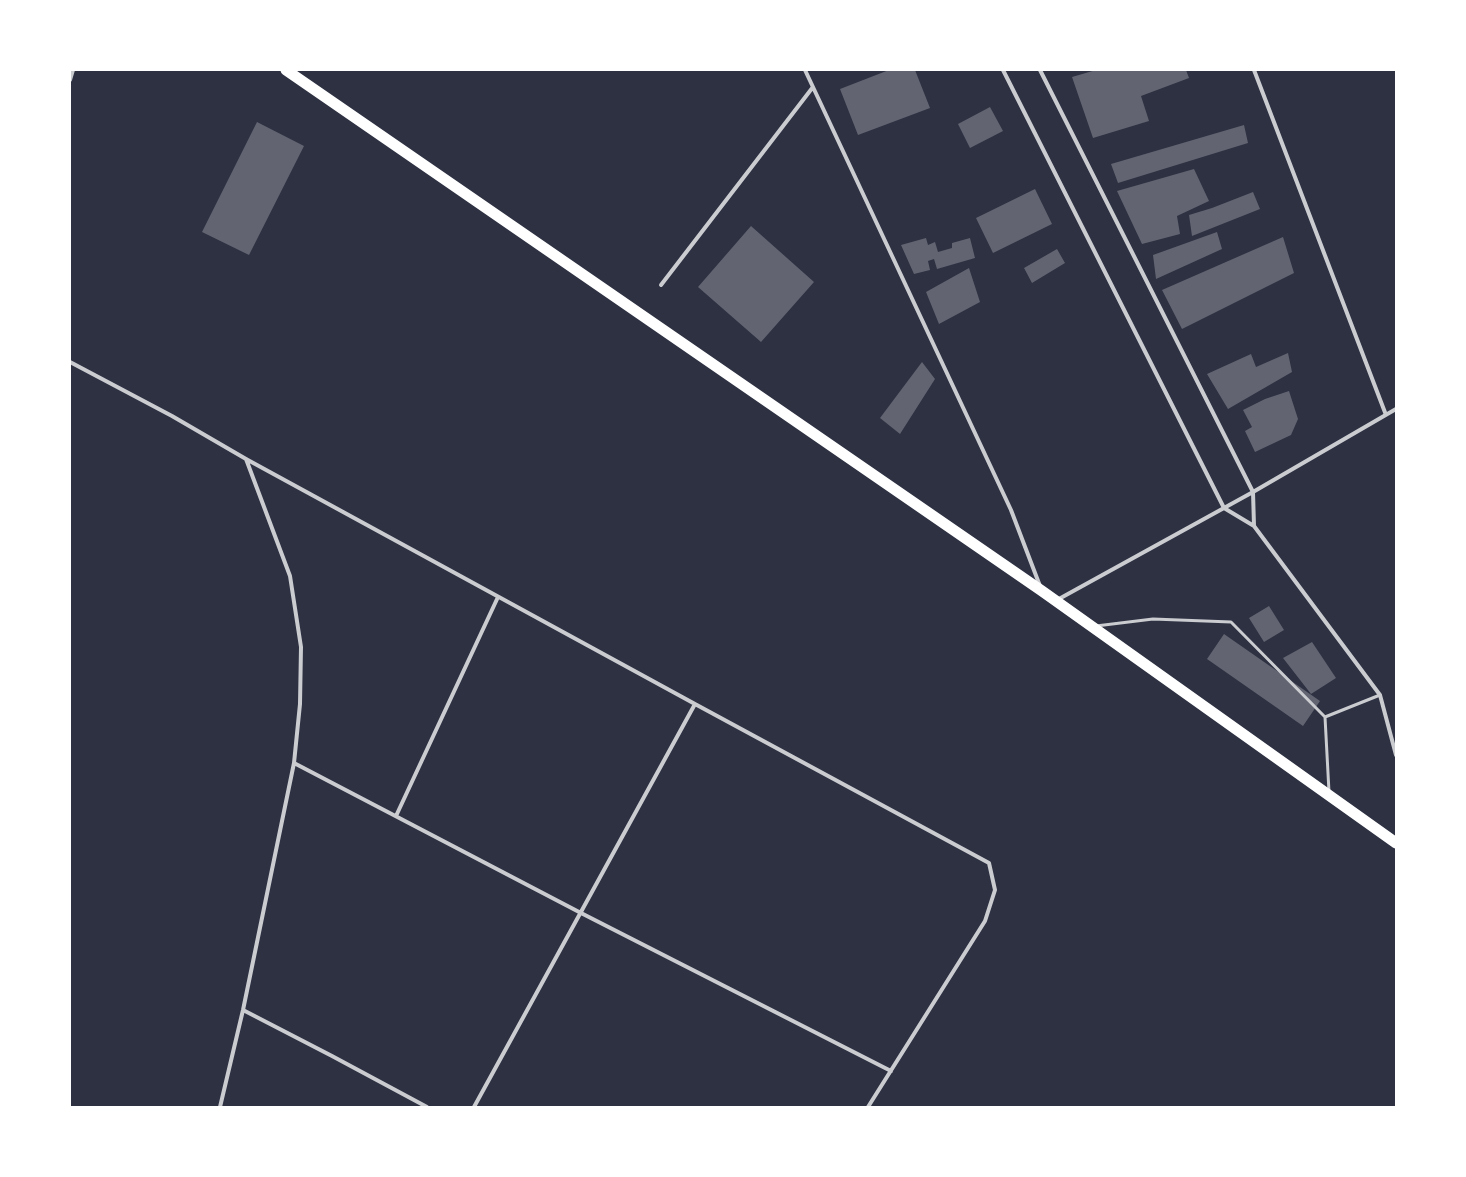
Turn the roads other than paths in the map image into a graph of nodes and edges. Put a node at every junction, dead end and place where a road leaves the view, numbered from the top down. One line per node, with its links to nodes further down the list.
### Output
1 (73, 70): 7 (street)
2 (286, 70): 17 (highway)
3 (805, 70): 8 (street)
4 (1003, 70): 15 (street)
5 (1040, 70): 14 (street)
6 (1254, 70): 12 (street)
7 (70, 80)
8 (813, 87): 9 (street); 17 (street)
9 (661, 285)
10 (70, 362): 13 (street)
11 (1396, 410): 12 (street)
12 (1386, 415): 14 (street)
13 (246, 459): 18 (street); 25 (street)
14 (1254, 492): 15 (street); 16 (street)
15 (1224, 508): 16 (street); 19 (street)
16 (1254, 526): 21 (street)
17 (1042, 591): 19 (highway)
18 (498, 597): 22 (street); 27 (street)
19 (1055, 601): 20 (highway)
20 (1090, 626): 23 (lane); 26 (highway)
21 (1380, 695): 23 (lane); 24 (street)
22 (695, 704): 29 (street); 31 (street)
23 (1325, 718): 26 (lane)
24 (1396, 755)
25 (294, 763): 27 (street); 30 (street)
26 (1329, 796): 28 (highway)
27 (396, 816): 29 (street)
28 (1396, 843)
29 (580, 913): 31 (street); 34 (street)
30 (243, 1010): 32 (street); 33 (street)
31 (891, 1072): 35 (street)
32 (220, 1107)
33 (427, 1107)
34 (474, 1107)
35 (868, 1107)

